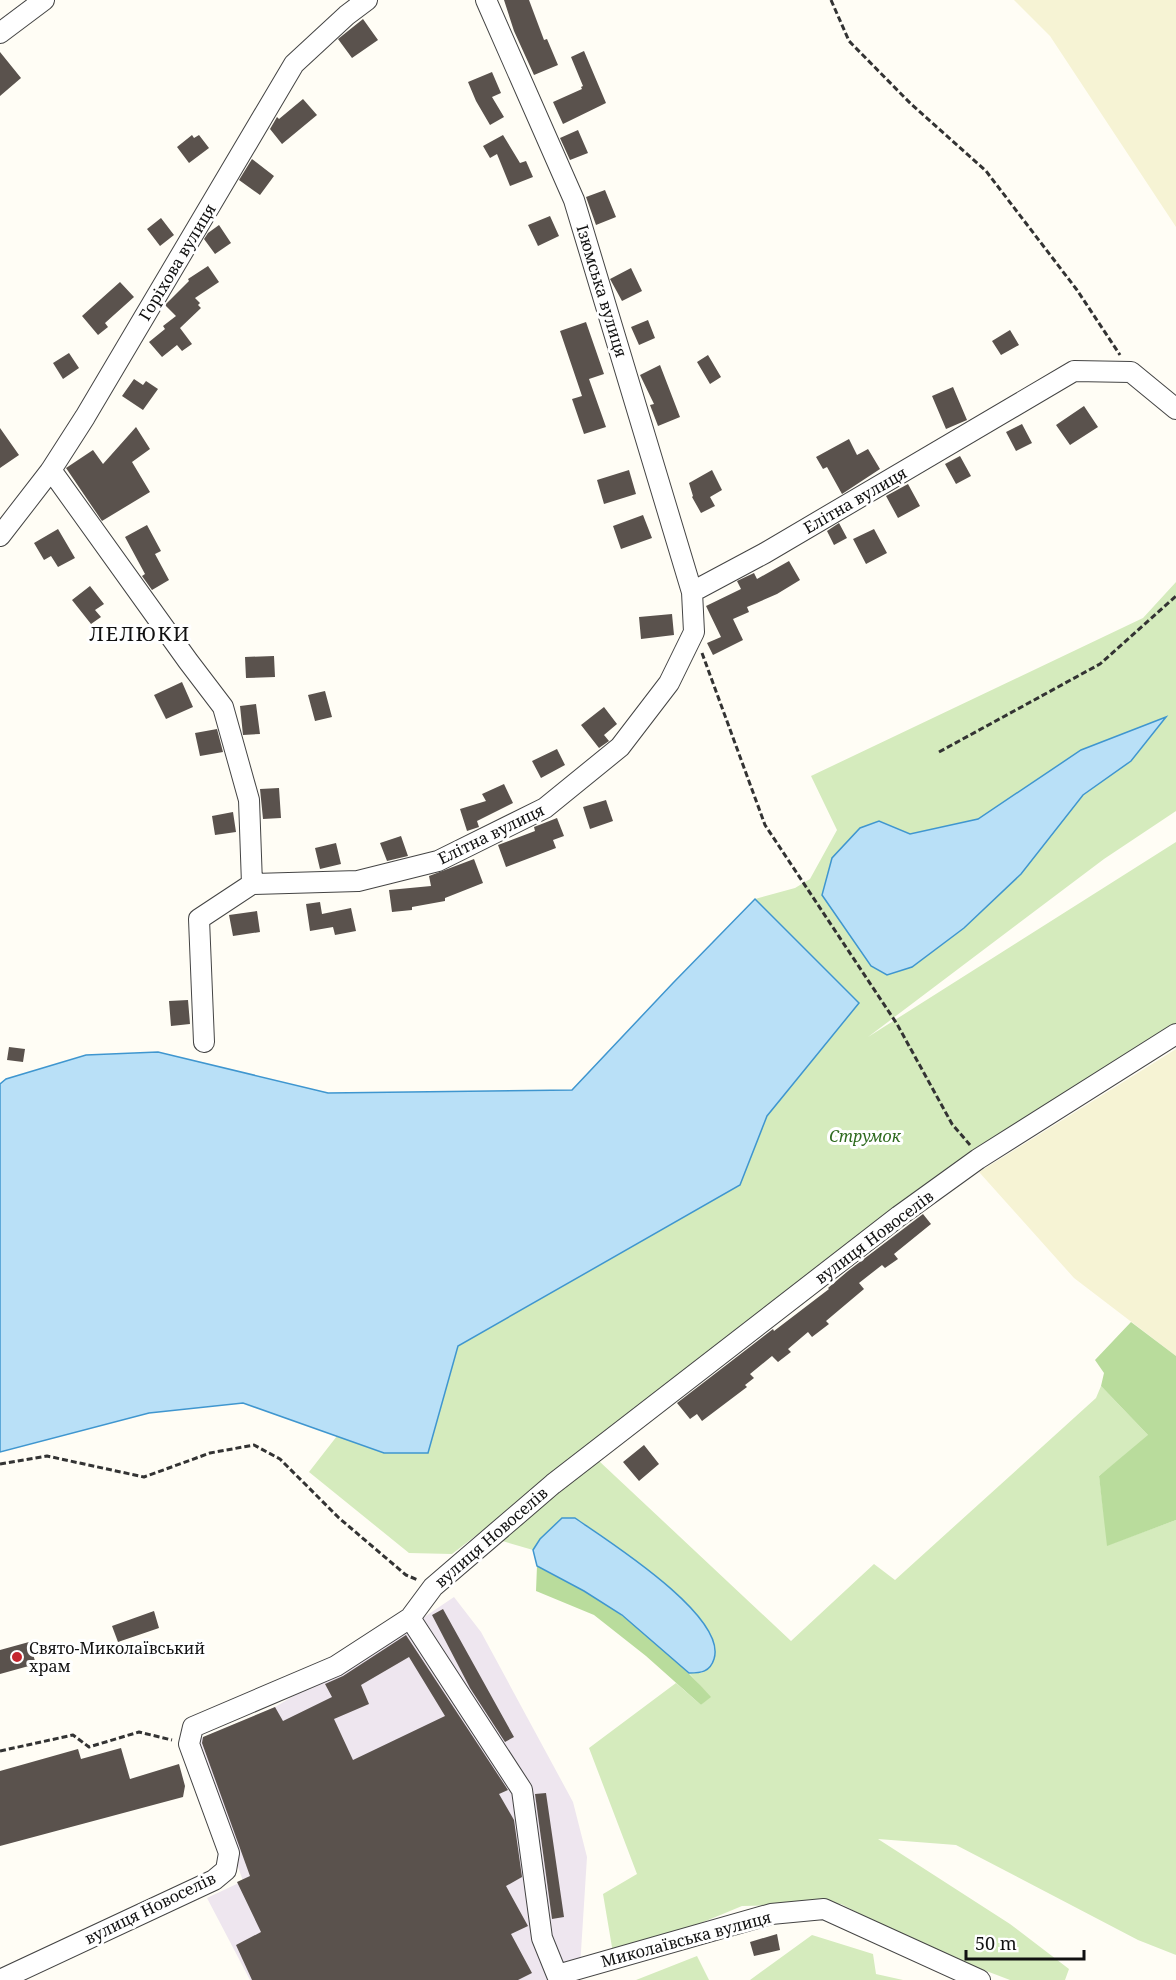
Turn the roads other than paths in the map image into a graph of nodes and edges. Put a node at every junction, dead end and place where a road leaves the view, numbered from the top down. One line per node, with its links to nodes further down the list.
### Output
1 (44, 0): 4 (street)
2 (367, 0): 6 (street, Горіхова вулиця)
3 (486, 0): 8 (street, Ізюмська вулиця)
4 (0, 33)
5 (1176, 409): 8 (street, Елітна вулиця)
6 (51, 470): 7 (street, Горіхова вулиця); 9 (street)
7 (0, 536)
8 (692, 592): 9 (street, Елітна вулиця)
9 (252, 884): 11 (street)
10 (1176, 1034): 12 (street, вулиця Новоселів)
11 (204, 1042)
12 (410, 1618): 13 (street, вулиця Новоселів); 14 (street, Миколаївська вулиця)
13 (0, 1980)
14 (980, 1980)

